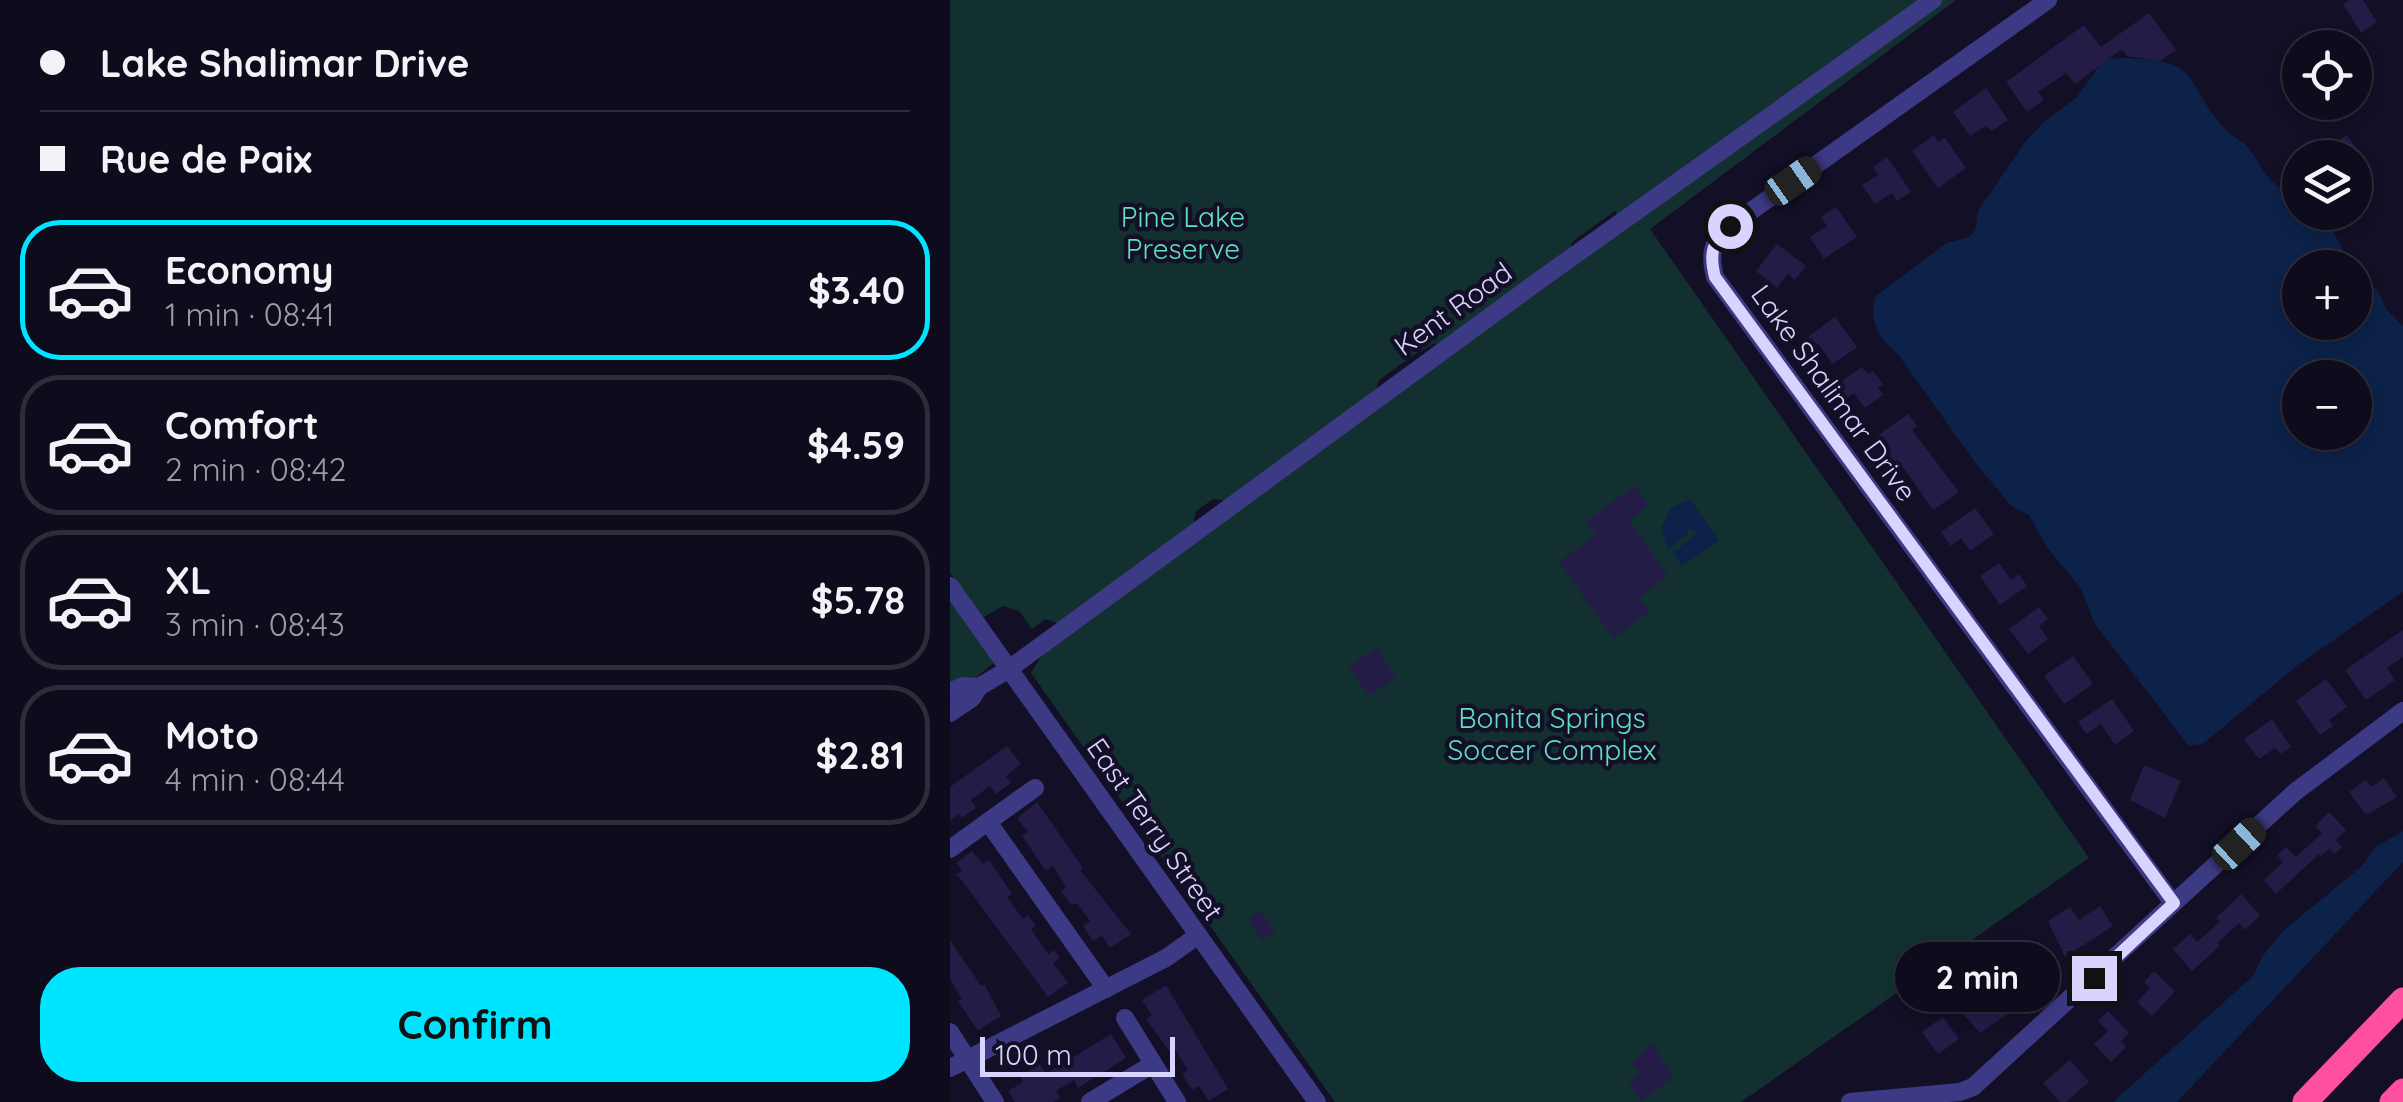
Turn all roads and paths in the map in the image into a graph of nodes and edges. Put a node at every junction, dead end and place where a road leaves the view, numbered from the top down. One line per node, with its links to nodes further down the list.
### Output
1 (1933, 0): 4 (street, Kent Road)
2 (2048, 0): 12 (street, Lake Shalimar Drive)
3 (950, 586): 4 (street, East Terry Street)
4 (1009, 669): 5 (street, Kent Road); 13 (street, East Terry Street)
5 (979, 688): 6 (street); 8 (street)
6 (950, 692)
7 (2403, 711): 12 (street)
8 (950, 714)
9 (1035, 788): 10 (street)
10 (988, 822): 11 (street); 14 (street)
11 (950, 849)
12 (2174, 903): 26 (street)
13 (1197, 936): 14 (street); 25 (street, East Terry Street)
14 (1106, 989): 18 (street)
15 (2403, 1000): 27 (highway)
16 (1125, 1018): 19 (street)
17 (950, 1032): 18 (street)
18 (970, 1058): 20 (street); 22 (street)
19 (1154, 1064): 23 (street); 24 (street)
20 (950, 1068)
21 (2403, 1091): 28 (highway)
22 (995, 1102)
23 (1090, 1102)
24 (1177, 1102)
25 (1317, 1102)
26 (1850, 1102)
27 (2306, 1102)
28 (2392, 1102)

